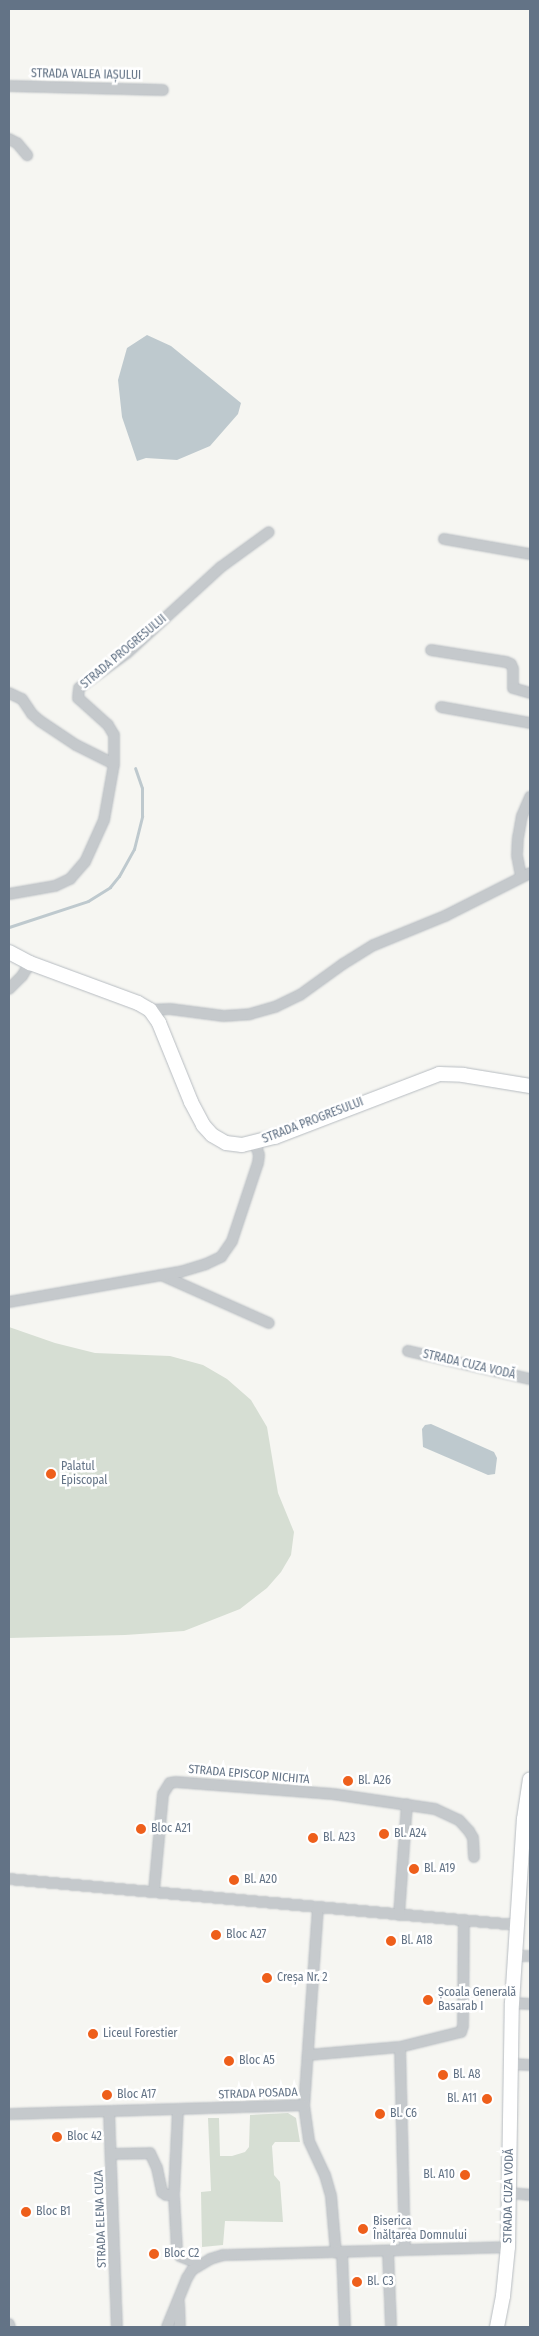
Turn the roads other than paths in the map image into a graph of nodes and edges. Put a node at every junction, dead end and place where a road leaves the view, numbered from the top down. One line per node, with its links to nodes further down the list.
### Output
1 (9, 86): 2 (street, STRADA VALEA IAȘULUI)
2 (163, 90)
3 (9, 139): 4 (street)
4 (27, 155)
5 (269, 532): 13 (street, STRADA PROGRESULUI)
6 (444, 539): 7 (street)
7 (530, 554)
8 (431, 650): 10 (street)
9 (9, 693): 13 (street)
10 (530, 693)
11 (441, 707): 12 (street)
12 (530, 724)
13 (114, 764): 16 (street, STRADA PROGRESULUI)
14 (530, 797): 15 (street)
15 (526, 874): 20 (street)
16 (9, 894)
17 (9, 952): 18 (street)
18 (30, 963): 19 (street); 20 (street)
19 (9, 989)
20 (150, 1010): 22 (street, STRADA PROGRESULUI)
21 (530, 1086): 22 (street, STRADA PROGRESULUI)
22 (254, 1143): 23 (street)
23 (161, 1275): 24 (street); 25 (street)
24 (9, 1302)
25 (269, 1323)
26 (408, 1351): 27 (street, STRADA CUZA VODĂ)
27 (530, 1379)
28 (530, 1779): 36 (street, STRADA CUZA VODĂ)
29 (407, 1804): 30 (street, STRADA EPISCOP NICHITA); 32 (street, STRADA EPISCOP NICHITA); 34 (street)
30 (474, 1857)
31 (9, 1878): 32 (street)
32 (154, 1891): 33 (street)
33 (318, 1908): 34 (street); 42 (street)
34 (399, 1915): 35 (street)
35 (464, 1921): 36 (street); 41 (street)
36 (516, 1925): 37 (street, STRADA CUZA VODĂ)
37 (514, 1956): 38 (street); 39 (street, STRADA CUZA VODĂ)
38 (530, 1956)
39 (512, 2003): 40 (street); 43 (street, STRADA CUZA VODĂ)
40 (530, 2004)
41 (400, 2047): 42 (street); 54 (street)
42 (308, 2055): 45 (street)
43 (511, 2064): 44 (street); 50 (street, STRADA CUZA VODĂ)
44 (530, 2064)
45 (304, 2105): 46 (street, STRADA POSADA); 56 (street, STRADA POSADA)
46 (178, 2108): 47 (street, STRADA POSADA); 51 (street)
47 (109, 2111): 48 (street, STRADA POSADA); 49 (street, STRADA ELENA CUZA)
48 (9, 2114)
49 (111, 2154): 51 (street); 59 (street, STRADA ELENA CUZA)
50 (509, 2193): 52 (street); 53 (street, STRADA CUZA VODĂ)
51 (174, 2195): 57 (street)
52 (530, 2195)
53 (508, 2247): 54 (street); 64 (street, STRADA CUZA VODĂ)
54 (405, 2250): 55 (street)
55 (388, 2251): 56 (street); 63 (street)
56 (339, 2253): 57 (street); 62 (street)
57 (200, 2264): 58 (street)
58 (178, 2297): 60 (street); 61 (street)
59 (117, 2327)
60 (167, 2327)
61 (180, 2327)
62 (345, 2327)
63 (391, 2327)
64 (497, 2327)

